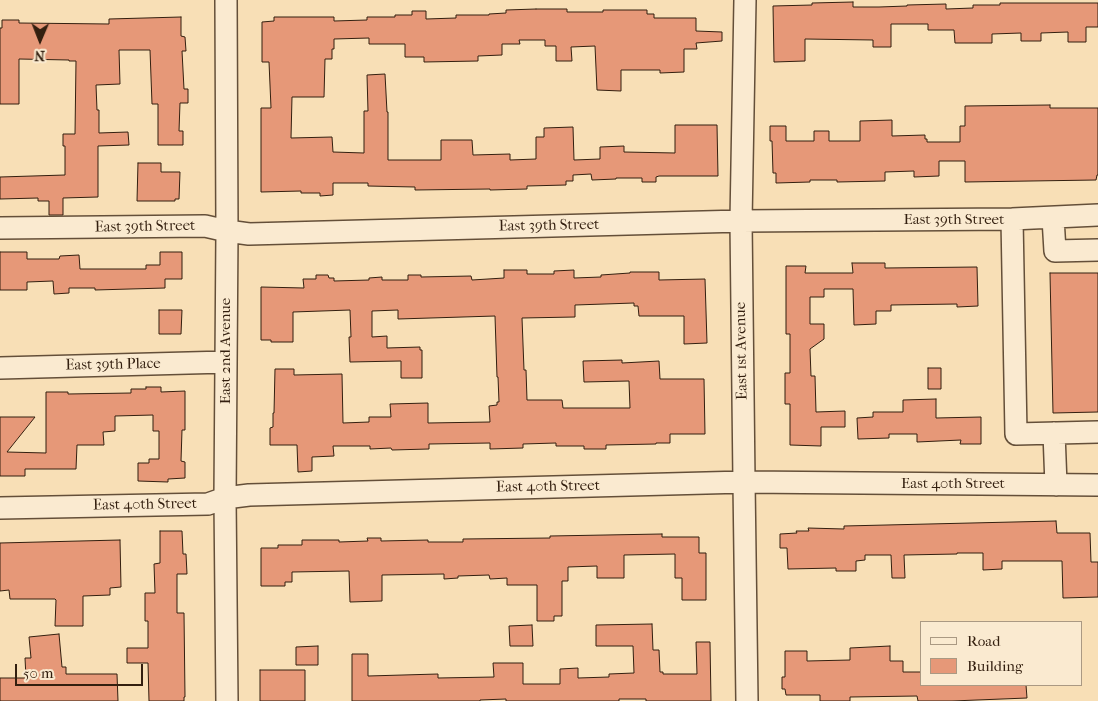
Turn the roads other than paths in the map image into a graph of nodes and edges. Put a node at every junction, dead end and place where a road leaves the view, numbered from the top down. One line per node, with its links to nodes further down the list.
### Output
1 (226, 0): 8 (street, East 2nd Avenue)
2 (745, 0): 6 (street, East 1st Avenue)
3 (1098, 215): 4 (street, East 39th Street)
4 (1053, 218): 5 (street, East 39th Street); 9 (street)
5 (1012, 219): 6 (street, East 39th Street); 13 (street)
6 (741, 221): 8 (street, East 39th Street); 14 (street, East 1st Avenue)
7 (0, 228): 8 (street, East 39th Street)
8 (227, 231): 10 (street, East 2nd Avenue)
9 (1098, 250)
10 (226, 362): 11 (street, East 39th Place); 17 (street, East 2nd Avenue)
11 (0, 368)
12 (1098, 432): 13 (street)
13 (1054, 433): 15 (street)
14 (744, 482): 15 (street, East 40th Street); 17 (street, East 40th Street); 20 (street, East 1st Avenue)
15 (1056, 485): 16 (street, East 40th Street)
16 (1098, 485)
17 (225, 498): 18 (street, East 40th Street); 19 (street, East 2nd Avenue)
18 (0, 508)
19 (226, 701)
20 (747, 701)

